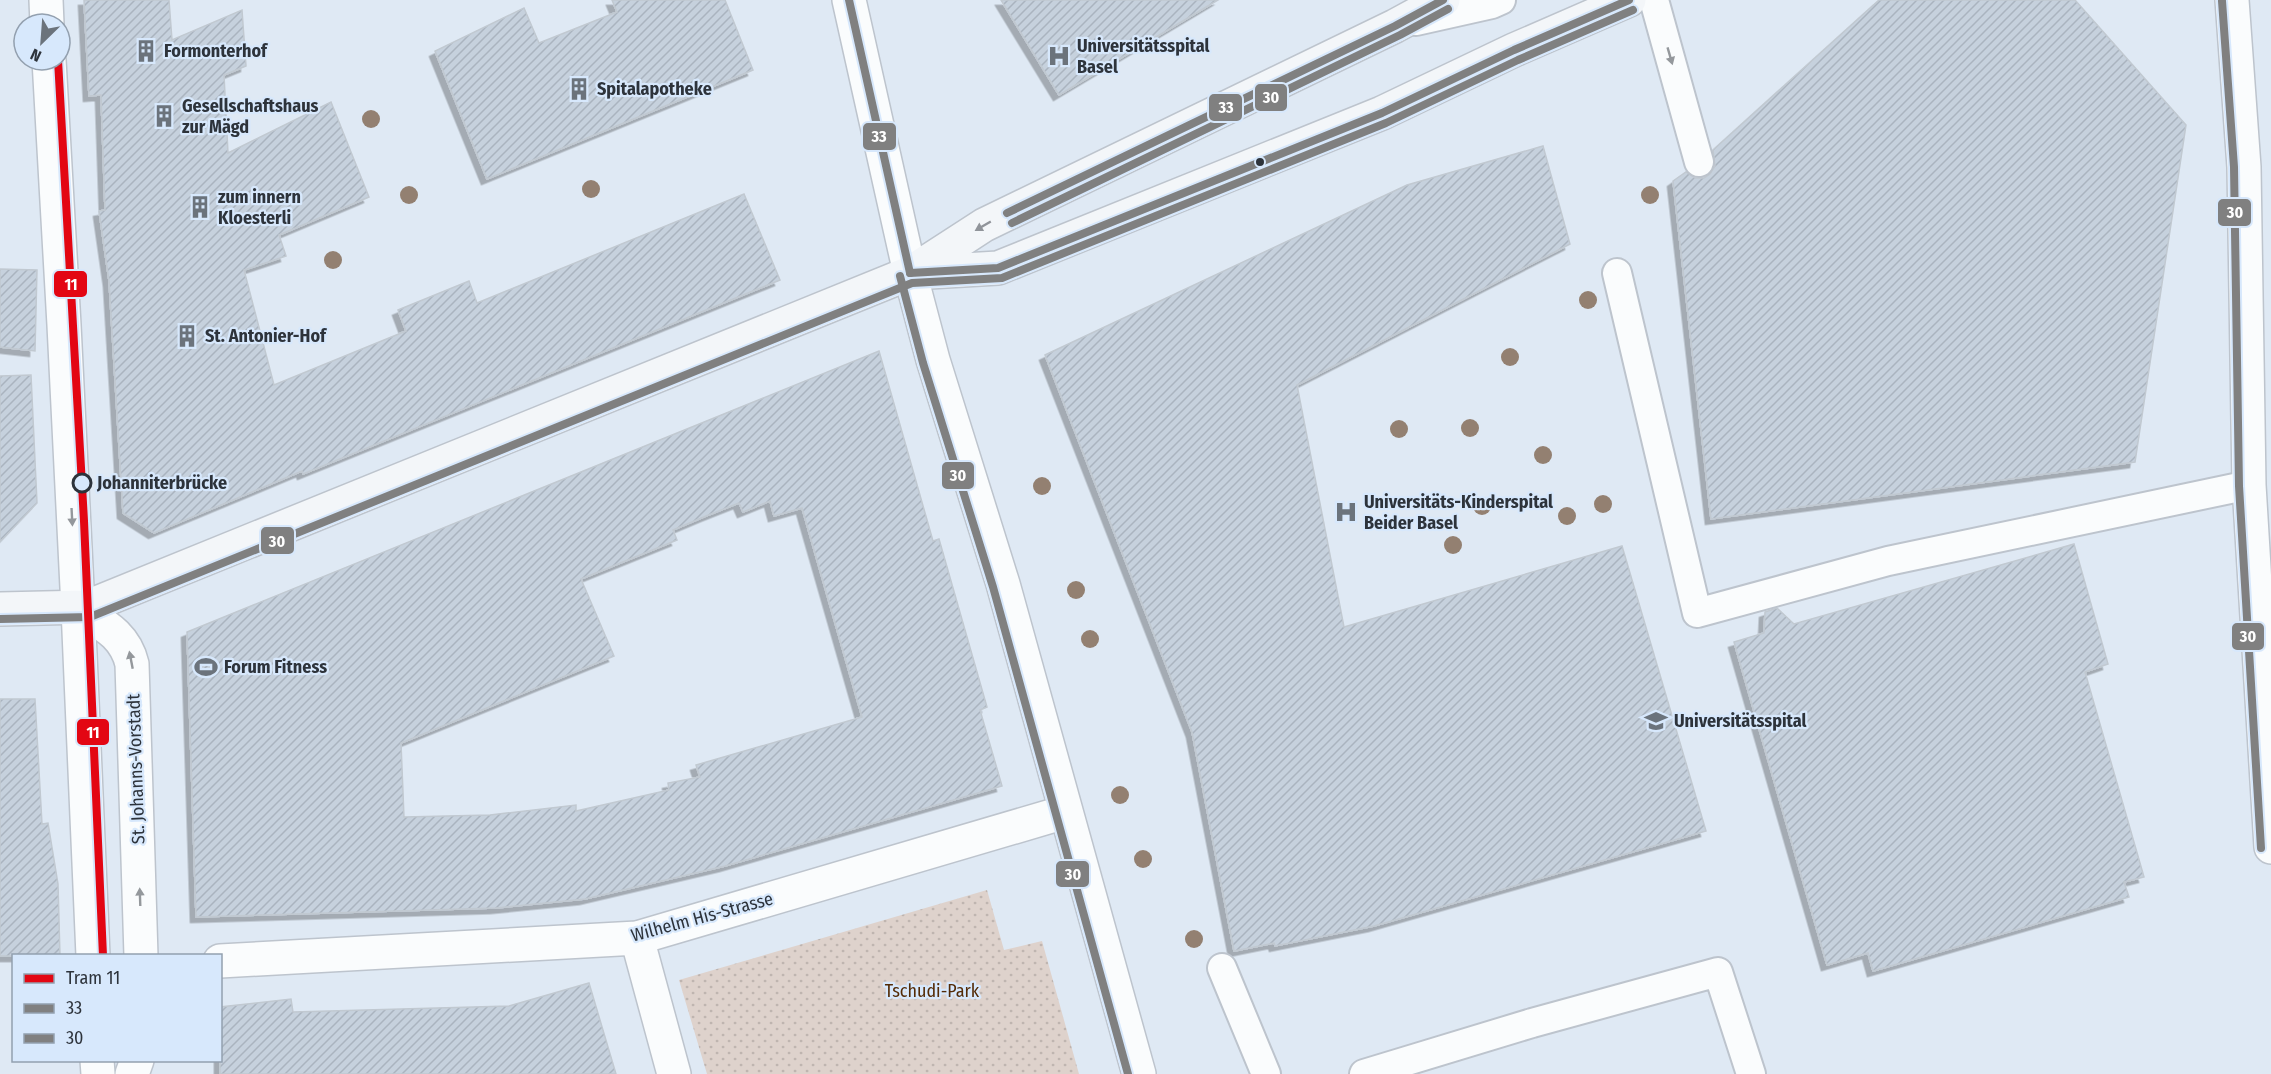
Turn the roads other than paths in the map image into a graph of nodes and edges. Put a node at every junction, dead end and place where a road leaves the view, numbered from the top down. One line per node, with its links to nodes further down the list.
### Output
1 (849, 0): 13 (street)
2 (1443, 0): 8 (main road)
3 (1501, 0): 8 (lane)
4 (1587, 0): 9 (lane)
5 (1629, 0): 9 (main road)
6 (1654, 0): 11 (lane, one-way to 11)
7 (2232, 0): 12 (street)
8 (1395, 26): 13 (main road, one-way to 13)
9 (1514, 50): 13 (main road)
10 (50, 72): 16 (street, one-way to 16)
11 (1699, 162)
12 (2258, 167): 15 (street)
13 (910, 273): 16 (main road); 18 (street)
14 (1617, 273): 15 (lane)
15 (2249, 485): 19 (street)
16 (78, 608): 17 (main road); 21 (street); 22 (street, St. Johanns-Vorstadt, one-way to 16)
17 (0, 609)
18 (1065, 813): 20 (street, Wilhelm His-Strasse); 26 (street)
19 (2271, 847)
20 (637, 938): 23 (street, Wilhelm His-Strasse); 25 (street)
21 (93, 954)
22 (141, 954)
23 (222, 961)
24 (1222, 968): 27 (lane)
25 (674, 1074)
26 (1139, 1074)
27 (1266, 1074)
28 (1364, 1074): 29 (lane)
29 (1750, 1074)

